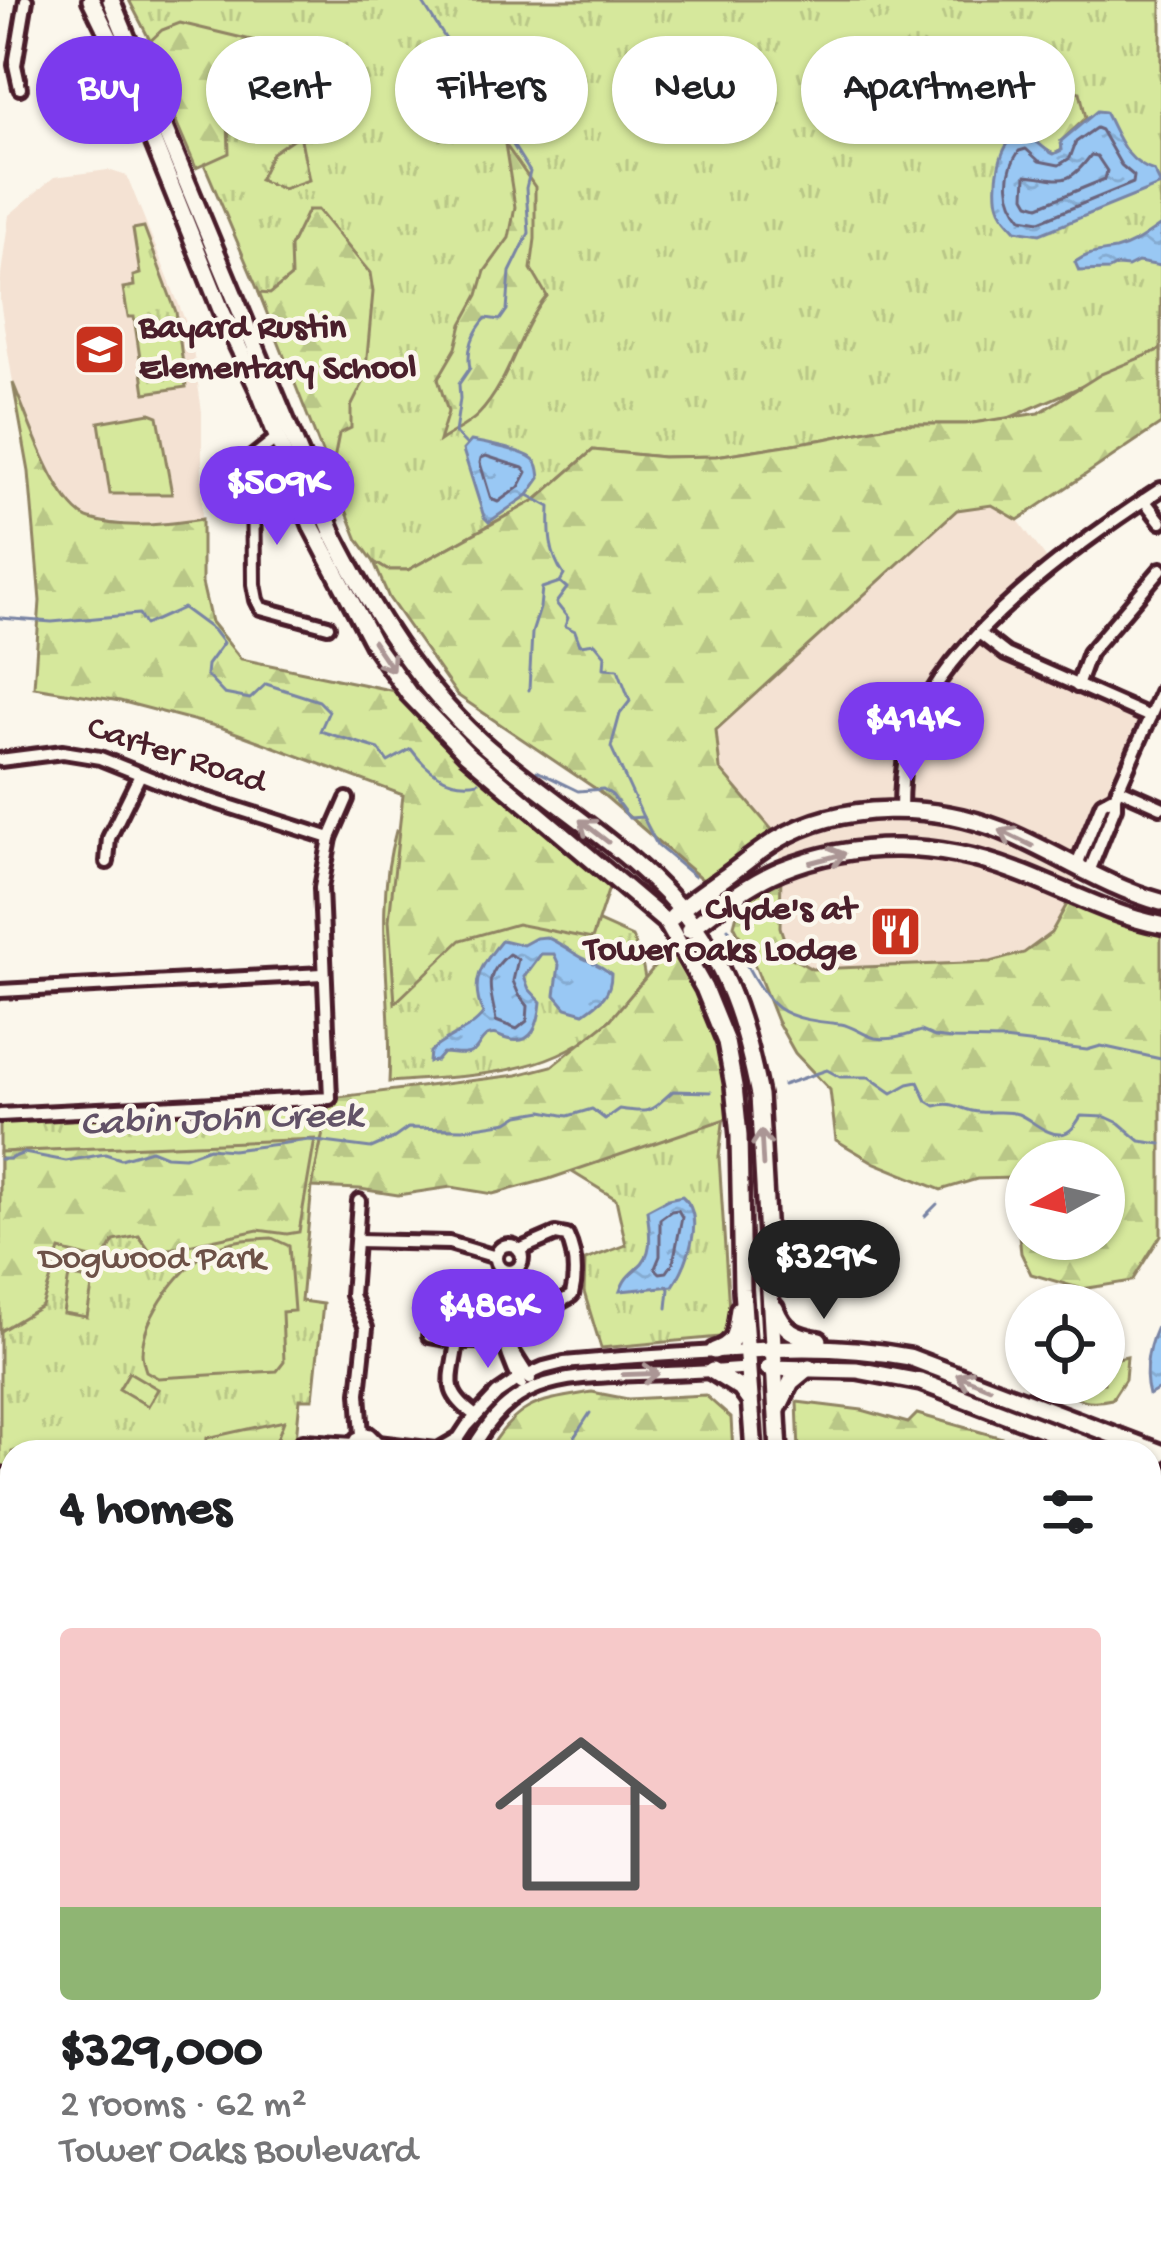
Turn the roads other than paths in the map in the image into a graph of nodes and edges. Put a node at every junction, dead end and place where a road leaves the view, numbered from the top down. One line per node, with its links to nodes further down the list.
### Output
1 (26, 0): 4 (street)
2 (91, 0): 5 (main road)
3 (112, 0): 5 (main road)
4 (20, 88)
5 (283, 435): 10 (street); 26 (main road, one-way to 5); 27 (main road, one-way to 27)
6 (1161, 489): 7 (street)
7 (1144, 500): 8 (street); 11 (street)
8 (1161, 522)
9 (1161, 569): 12 (street)
10 (328, 626)
11 (980, 633): 12 (street); 20 (street)
12 (1077, 686): 14 (street)
13 (1161, 692): 14 (street)
14 (1150, 717): 17 (street)
15 (0, 760): 16 (street, Carter Road)
16 (140, 775): 21 (street, Carter Road); 22 (street)
17 (1116, 792): 19 (street); 23 (street)
18 (347, 799): 21 (street)
19 (1161, 807)
20 (901, 810): 23 (main road, one-way to 20); 26 (main road)
21 (330, 838): 31 (street)
22 (107, 862)
23 (1081, 872): 24 (main road); 25 (main road)
24 (1072, 895): 28 (main road); 29 (main road, one-way to 24)
25 (1161, 902)
26 (680, 910): 27 (main road); 29 (main road)
27 (667, 923): 30 (main road)
28 (1161, 925)
29 (694, 926): 30 (main road); 40 (main road, one-way to 29)
30 (677, 940): 39 (main road)
31 (323, 974): 32 (street); 33 (street)
32 (0, 991)
33 (0, 1115)
34 (358, 1201): 35 (street)
35 (356, 1241): 37 (street); 57 (street)
36 (519, 1250): 37 (street); 38 (street); 41 (street)
37 (496, 1257): 38 (street)
38 (503, 1270): 41 (street)
39 (742, 1288): 46 (main road); 48 (main road)
40 (772, 1299): 45 (main road); 47 (main road)
41 (501, 1320): 44 (street)
42 (429, 1336): 43 (street)
43 (458, 1341): 44 (street); 56 (street)
44 (506, 1341): 52 (street)
45 (773, 1348): 47 (main road); 48 (main road); 49 (main road)
46 (714, 1351): 48 (street); 52 (street)
47 (875, 1351): 63 (main road, one-way to 47)
48 (748, 1359): 49 (main road); 51 (street); 54 (main road)
49 (773, 1367): 50 (main road); 55 (main road)
50 (809, 1367): 55 (main road); 62 (main road)
51 (712, 1372): 53 (street, one-way to 51); 54 (main road)
52 (523, 1377): 53 (street); 56 (street)
53 (529, 1390): 59 (street)
54 (751, 1402): 60 (main road)
55 (776, 1413): 61 (main road)
56 (476, 1416): 58 (street)
57 (357, 1440)
58 (455, 1440)
59 (479, 1440)
60 (753, 1440)
61 (778, 1440)
62 (1073, 1440)
63 (1125, 1440)

